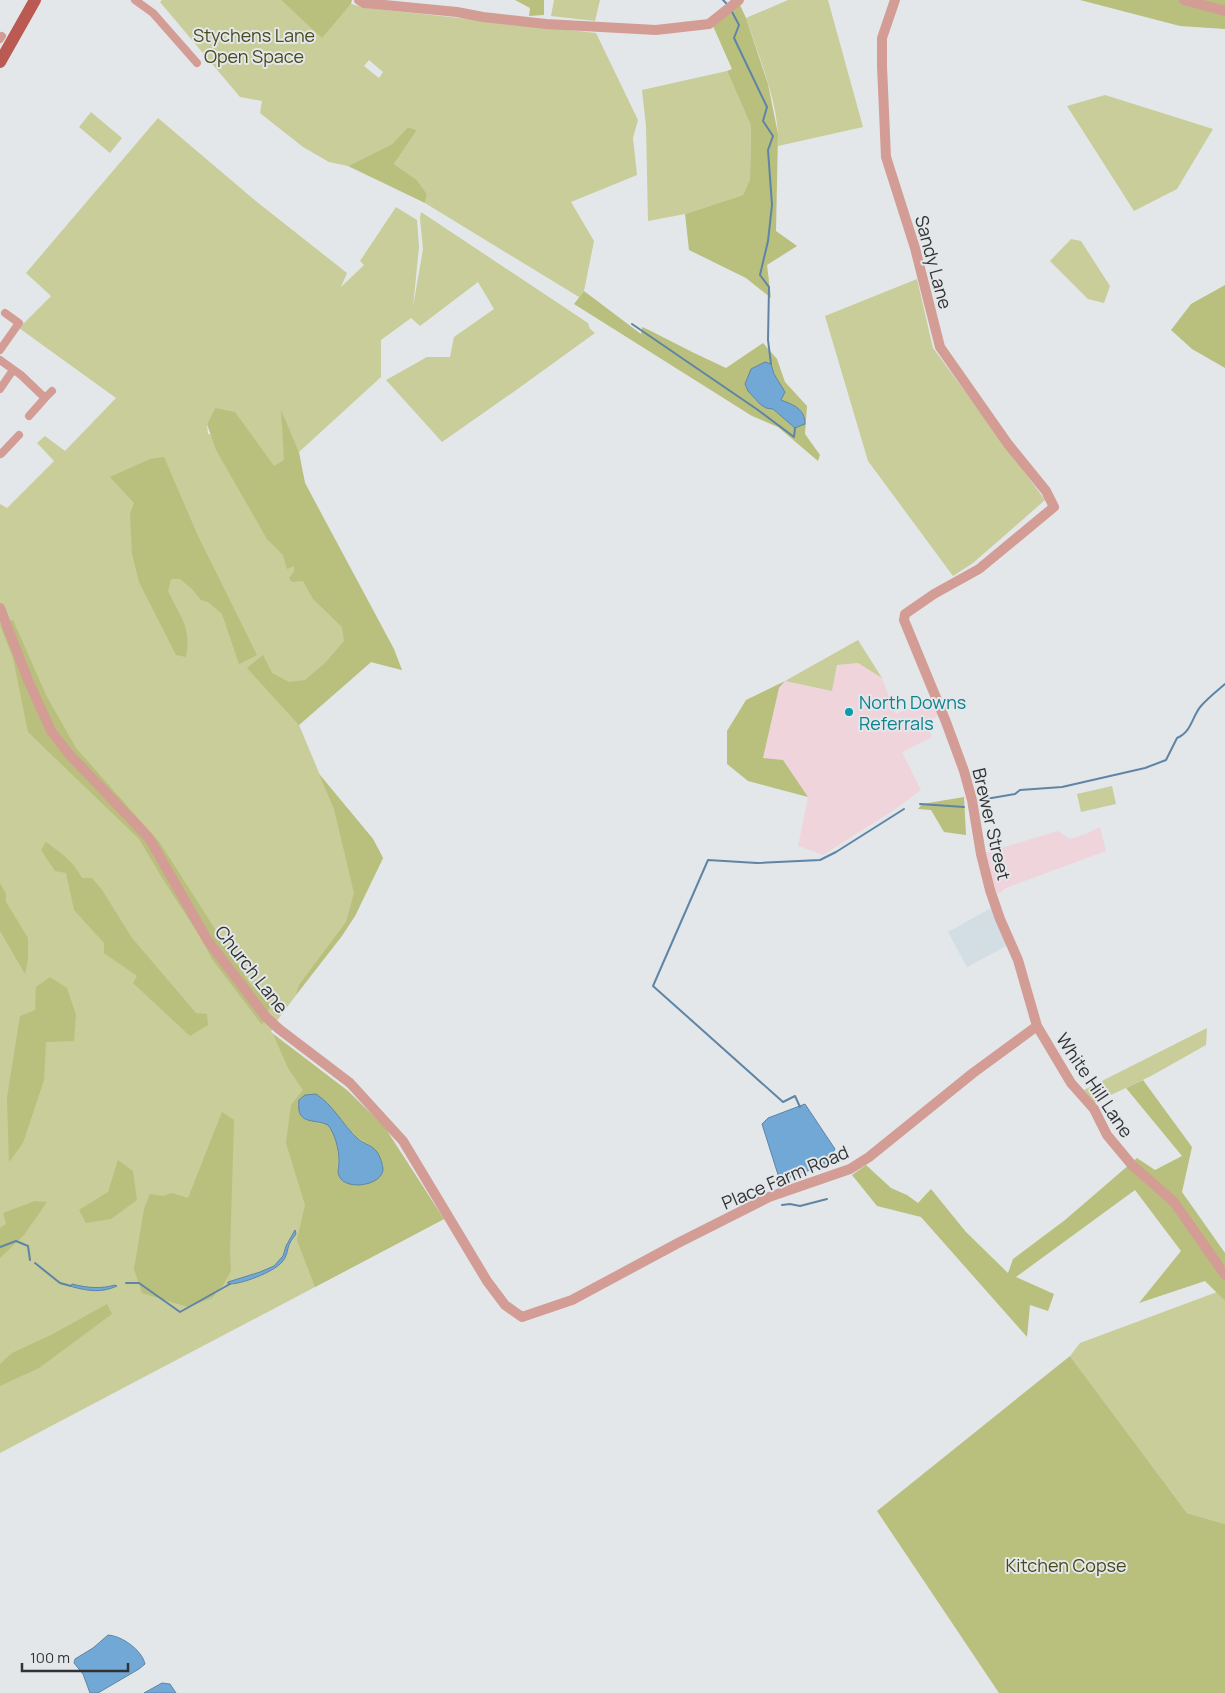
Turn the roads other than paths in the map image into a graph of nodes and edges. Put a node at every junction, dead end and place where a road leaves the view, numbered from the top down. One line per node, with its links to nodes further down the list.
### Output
1 (35, 0): 8 (main road)
2 (135, 0): 9 (street)
3 (359, 0): 4 (street)
4 (739, 0)
5 (894, 0): 20 (street, Sandy Lane)
6 (1184, 0): 7 (street)
7 (1225, 11)
8 (2, 58)
9 (197, 62)
10 (5, 313): 11 (street)
11 (0, 350)
12 (0, 360): 13 (street)
13 (13, 370): 14 (street); 16 (street)
14 (0, 389)
15 (52, 391): 16 (street)
16 (45, 398): 17 (street)
17 (29, 416)
18 (19, 435): 19 (street)
19 (2, 455)
20 (1052, 500): 22 (street, Brewer Street)
21 (0, 608): 24 (street, Church Lane)
22 (1036, 1026): 23 (street, White Hill Lane); 24 (street, Place Farm Road)
23 (1225, 1275)
24 (522, 1317)

